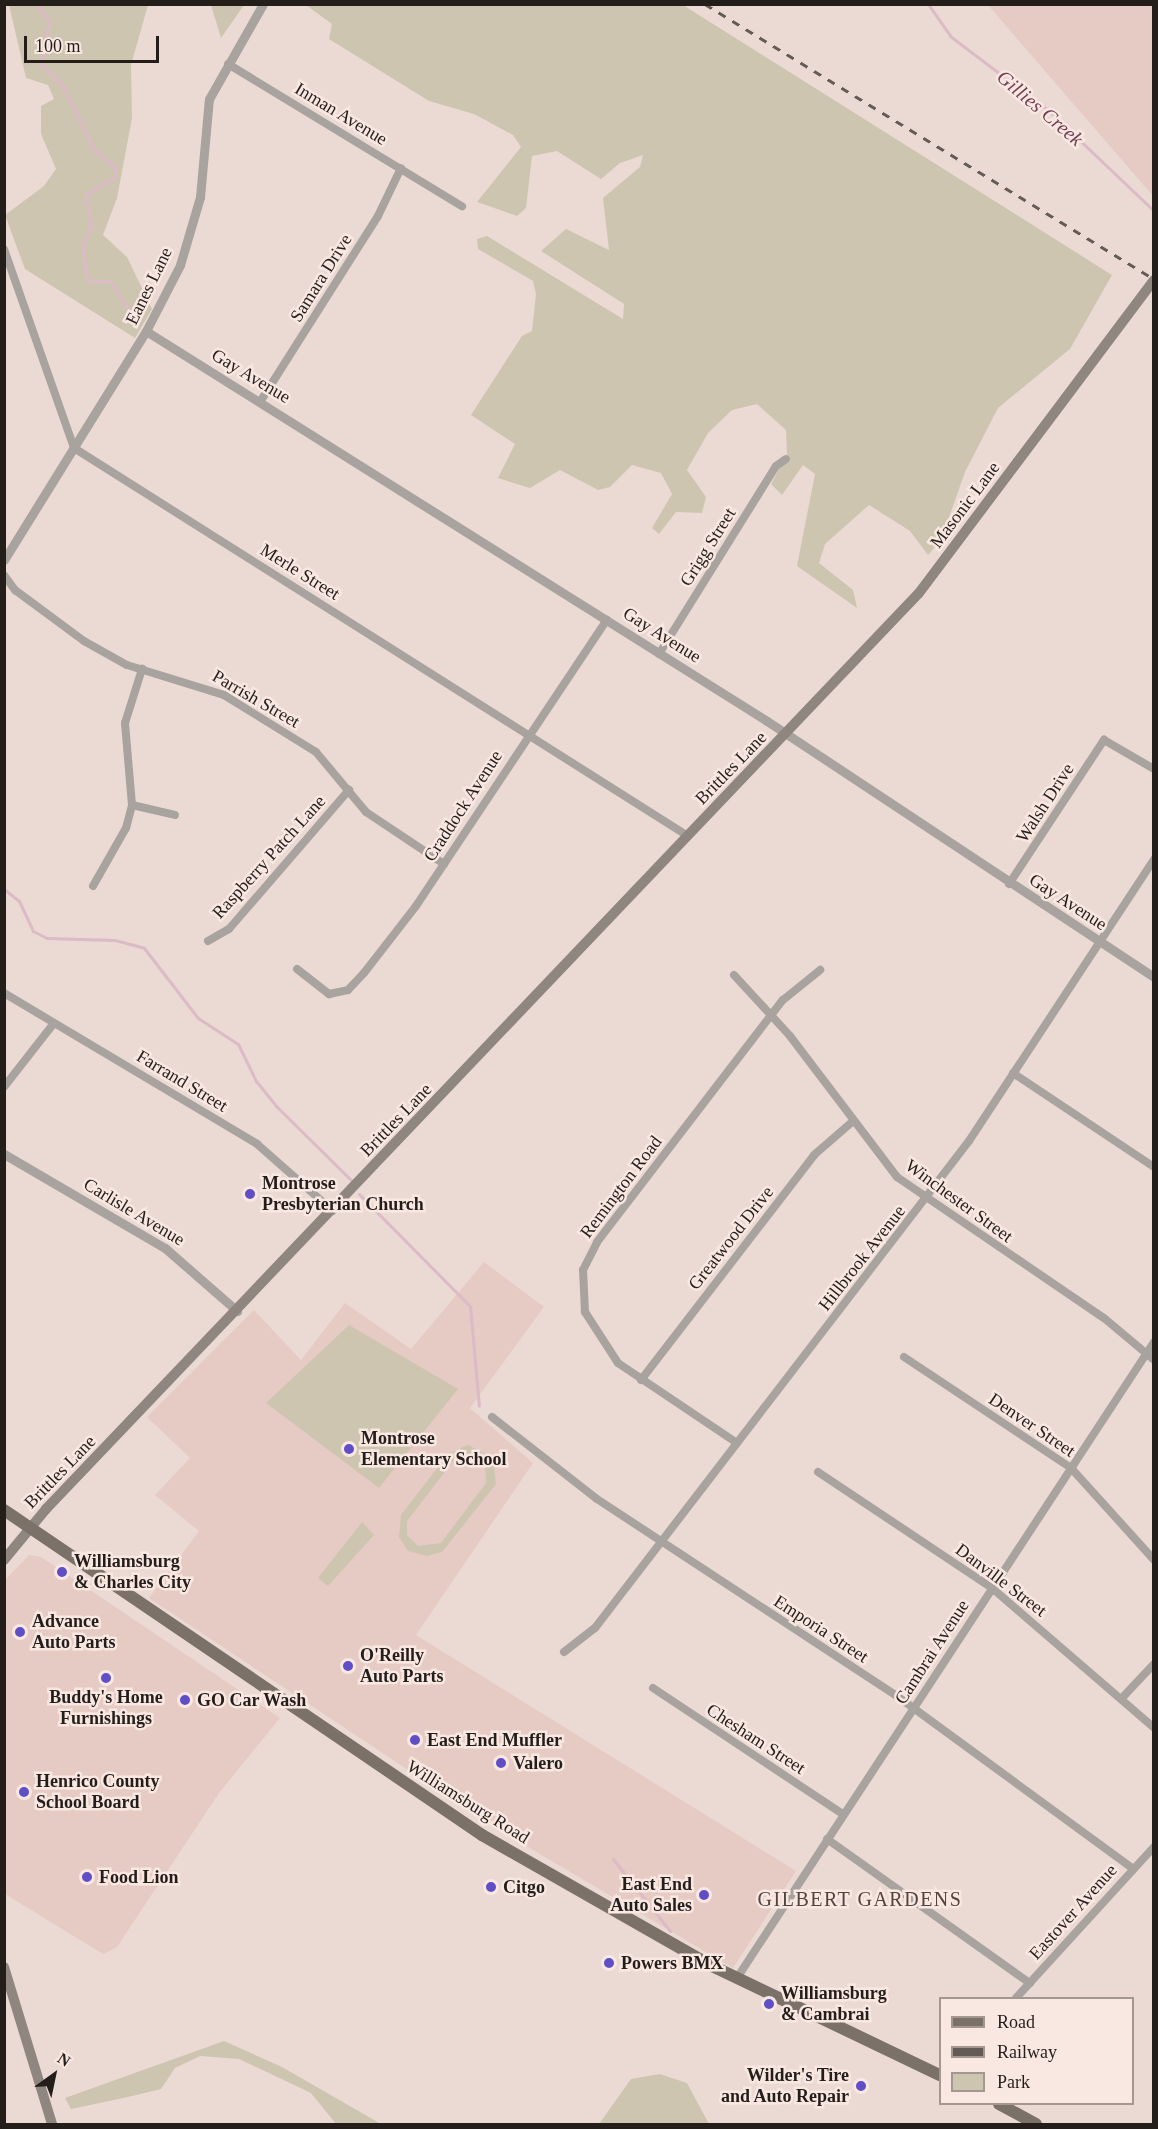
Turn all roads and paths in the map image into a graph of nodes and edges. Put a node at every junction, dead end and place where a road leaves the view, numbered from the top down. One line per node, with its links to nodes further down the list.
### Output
1 (263, 4): 2 (street, Eanes Lane)
2 (228, 64): 3 (street, Inman Avenue); 8 (street, Eanes Lane)
3 (401, 168): 4 (street, Inman Avenue); 9 (street, Samara Drive)
4 (462, 206)
5 (4, 249): 6 (street)
6 (7, 263): 10 (street)
7 (1154, 280): 18 (main road, Masonic Lane)
8 (146, 331): 9 (street, Gay Avenue); 10 (street, Eanes Lane)
9 (260, 402): 14 (street, Gay Avenue)
10 (74, 448): 12 (street, Eanes Lane); 17 (street, Merle Street)
11 (786, 459): 15 (street, Grigg Street)
12 (4, 560)
13 (4, 574): 16 (street, Parrish Street)
14 (606, 620): 15 (street, Gay Avenue); 17 (street, Craddock Avenue)
15 (659, 654): 18 (street, Gay Avenue)
16 (142, 669): 20 (street, Parrish Street); 21 (street)
17 (528, 732): 23 (street, Merle Street); 25 (street, Craddock Avenue)
18 (785, 735): 23 (main road, Brittles Lane); 26 (street, Gay Avenue)
19 (1154, 768): 26 (street, Walsh Drive)
20 (349, 790): 25 (street, Parrish Street); 28 (street, Raspberry Patch Lane)
21 (132, 805): 22 (street); 27 (street)
22 (175, 815)
23 (688, 836): 43 (main road, Brittles Lane)
24 (1154, 859): 29 (street, Hillbrook Avenue)
25 (444, 864): 30 (street, Craddock Avenue)
26 (1009, 884): 29 (street, Gay Avenue)
27 (93, 886)
28 (208, 941)
29 (1099, 942): 33 (street, Gay Avenue); 37 (street, Hillbrook Avenue)
30 (297, 969)
31 (820, 970): 35 (street, Remington Road)
32 (734, 975): 35 (street, Winchester Street)
33 (1154, 977)
34 (4, 993): 36 (street, Farrand Street)
35 (772, 1014): 39 (street, Winchester Street); 49 (street, Remington Road)
36 (54, 1023): 38 (street); 43 (street, Farrand Street)
37 (1013, 1073): 41 (street); 42 (street, Hillbrook Avenue)
38 (4, 1087)
39 (852, 1122): 42 (street, Winchester Street); 49 (street, Greatwood Drive)
40 (4, 1154): 44 (street, Carlisle Avenue)
41 (1154, 1167)
42 (926, 1199): 46 (street, Winchester Street); 51 (street, Hillbrook Avenue)
43 (333, 1211): 44 (main road, Brittles Lane)
44 (237, 1311): 55 (main road, Brittles Lane)
45 (1154, 1342): 46 (street, Cambrai Avenue)
46 (1148, 1351): 48 (street, Winchester Street); 52 (street, Cambrai Avenue)
47 (904, 1357): 52 (street, Denver Street)
48 (1154, 1360)
49 (641, 1380): 51 (street, Remington Road)
50 (492, 1417): 56 (street, Emporia Street)
51 (737, 1443): 56 (street, Hillbrook Avenue)
52 (1071, 1468): 58 (street, Denver Street); 59 (street, Cambrai Avenue)
53 (818, 1472): 59 (street, Danville Street)
54 (4, 1510): 55 (main road, Williamsburg Road)
55 (30, 1528): 57 (main road, Brittles Lane); 71 (main road, Williamsburg Road)
56 (662, 1541): 60 (street, Hillbrook Avenue); 64 (street, Emporia Street)
57 (4, 1560)
58 (1154, 1560)
59 (992, 1588): 63 (street, Danville Street); 64 (street, Cambrai Avenue)
60 (564, 1652)
61 (1154, 1664): 63 (street)
62 (653, 1688): 66 (street, Chesham Street)
63 (1121, 1699): 65 (street, Danville Street)
64 (913, 1708): 66 (street, Cambrai Avenue); 69 (street, Emporia Street)
65 (1154, 1728)
66 (843, 1814): 67 (street, Cambrai Avenue)
67 (827, 1839): 71 (street, Cambrai Avenue); 72 (street)
68 (1154, 1846): 69 (street, Eastover Avenue)
69 (1132, 1869): 72 (street, Eastover Avenue)
70 (4, 1967): 76 (main road)
71 (737, 1978): 74 (main road, Williamsburg Road)
72 (1030, 1983): 73 (street, Eastover Avenue)
73 (1017, 1997)
74 (939, 2075)
75 (1003, 2105): 77 (main road)
76 (52, 2124)
77 (1036, 2124)

